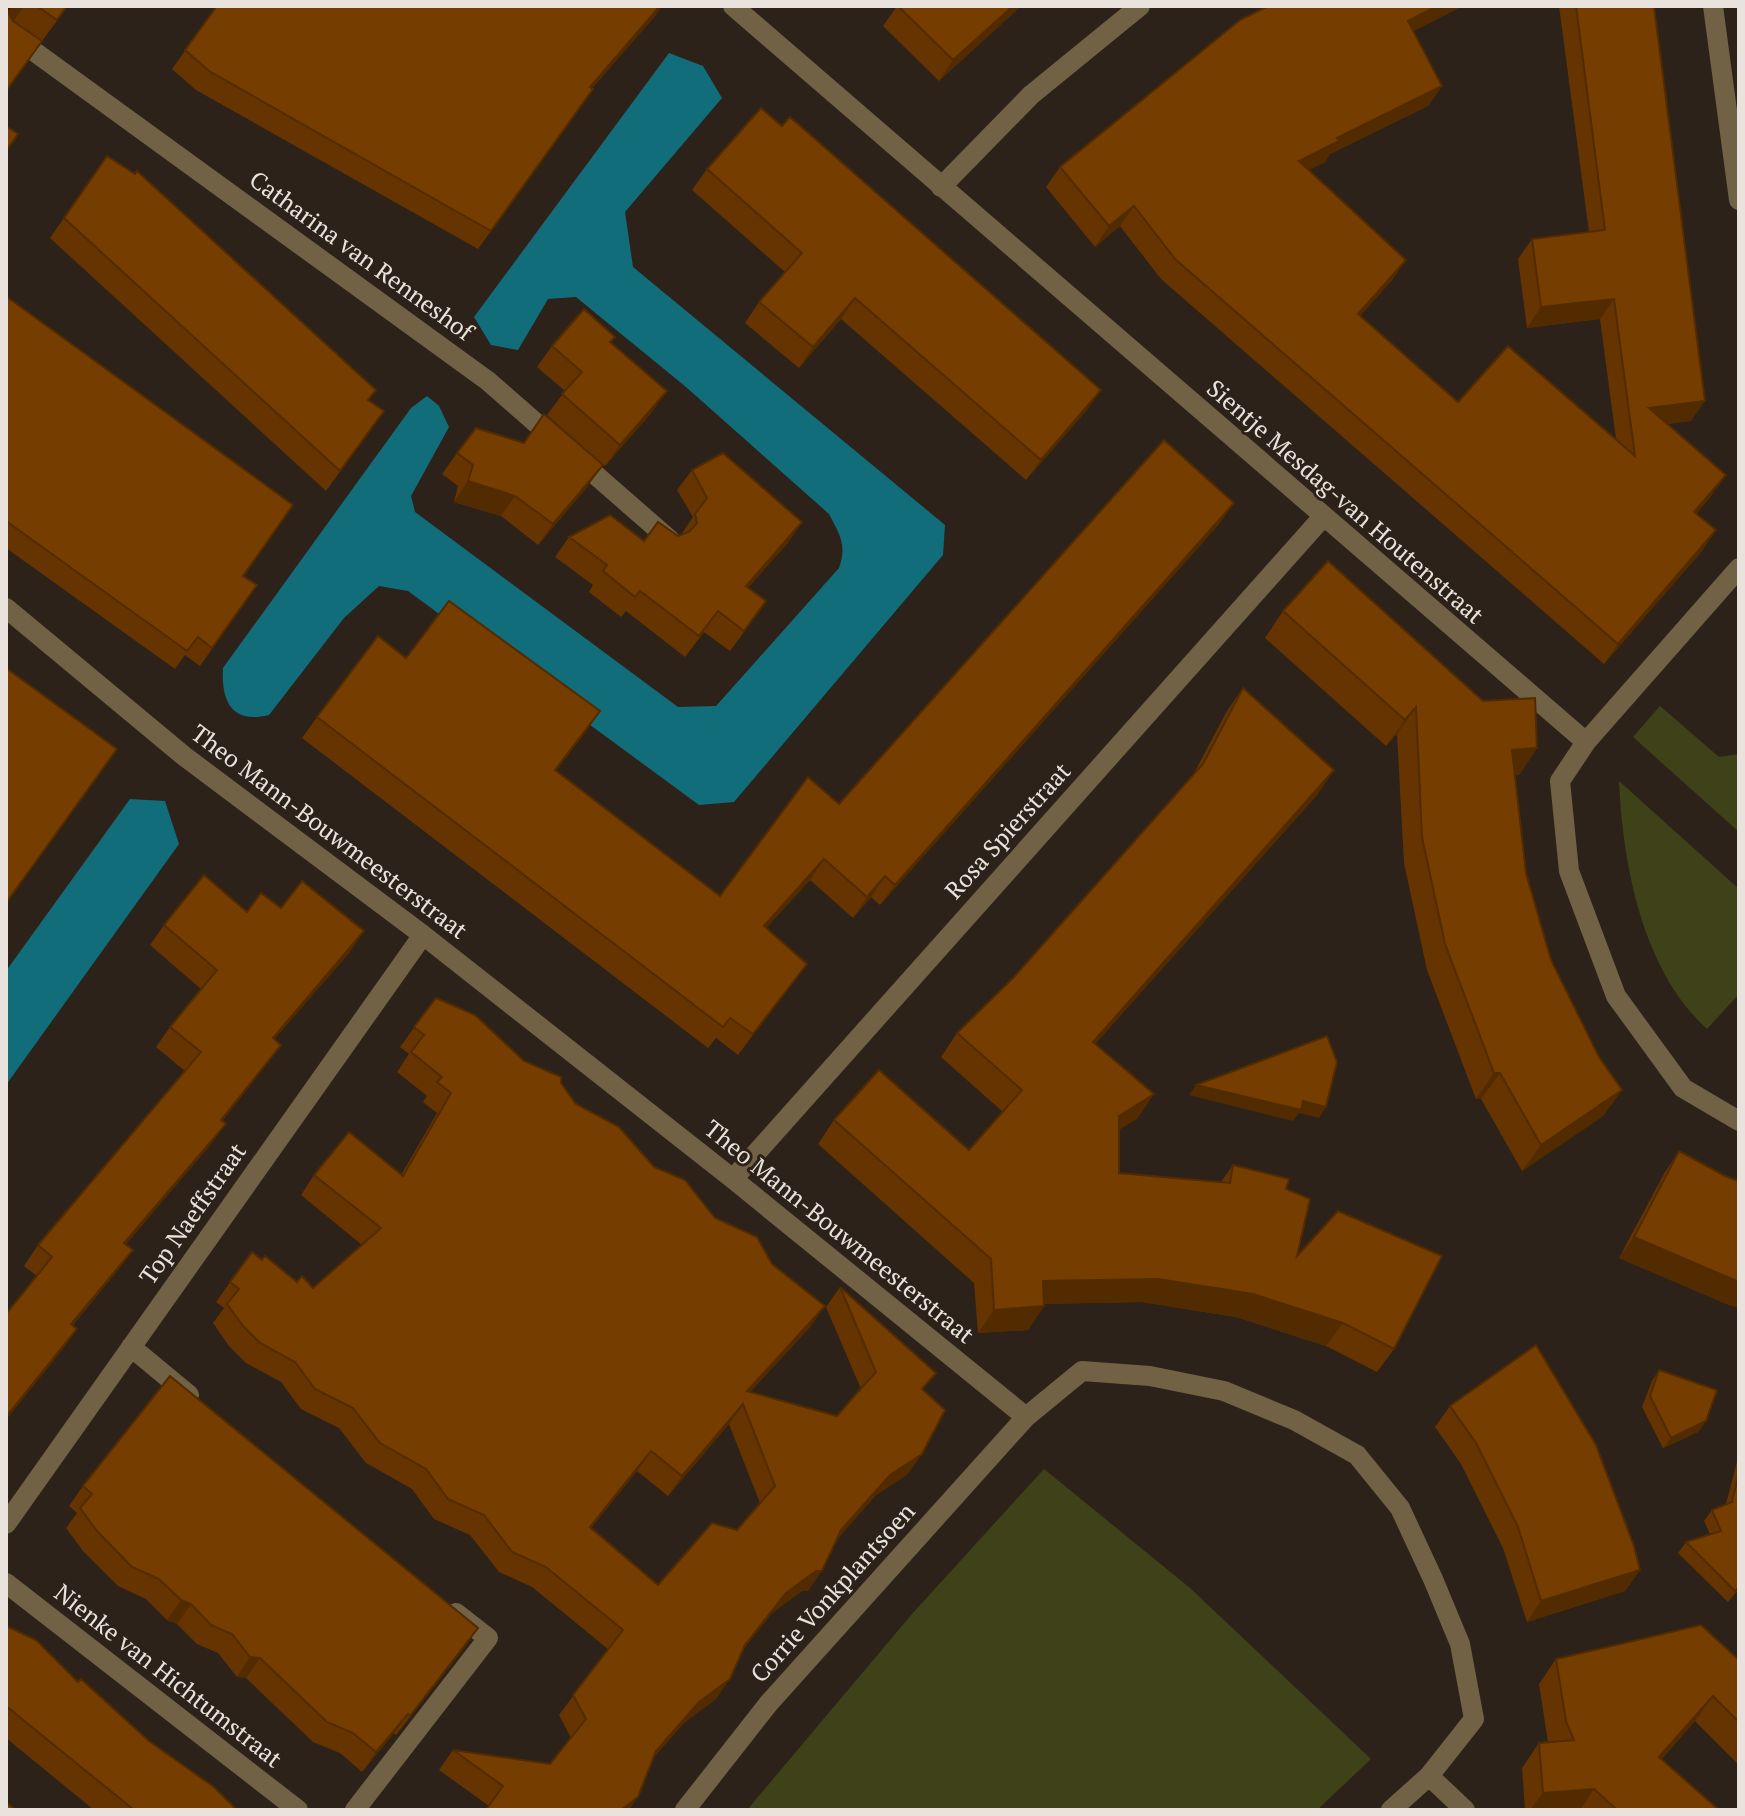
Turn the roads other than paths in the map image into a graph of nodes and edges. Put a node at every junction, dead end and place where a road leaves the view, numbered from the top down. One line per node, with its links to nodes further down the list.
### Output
1 (733, 6): 5 (street, Sientje Mesdag-van Houtenstraat)
2 (1140, 6): 5 (street)
3 (1713, 6): 6 (street)
4 (6, 31): 8 (street, Catharina van Renneshof)
5 (941, 187): 7 (street, Sientje Mesdag-van Houtenstraat)
6 (1739, 200)
7 (1322, 518): 11 (street, Sientje Mesdag-van Houtenstraat); 14 (street, Rosa Spierstraat)
8 (670, 540)
9 (1739, 568): 11 (street)
10 (6, 608): 12 (street, Theo Mann-Bouwmeesterstraat)
11 (1586, 742): 13 (street)
12 (423, 935): 14 (street, Theo Mann-Bouwmeesterstraat); 15 (street, Top Naeffstraat)
13 (1739, 1121)
14 (733, 1179): 17 (street, Theo Mann-Bouwmeesterstraat)
15 (131, 1347): 16 (street); 18 (street, Top Naeffstraat)
16 (204, 1408)
17 (1026, 1417): 21 (street); 24 (street, Corrie Vonkplantsoen)
18 (6, 1524)
19 (6, 1583): 22 (street, Nienke van Hichtumstraat)
20 (438, 1598): 23 (street)
21 (1429, 1776): 25 (street); 26 (street)
22 (298, 1810)
23 (355, 1810)
24 (685, 1810)
25 (1391, 1810)
26 (1465, 1810)

